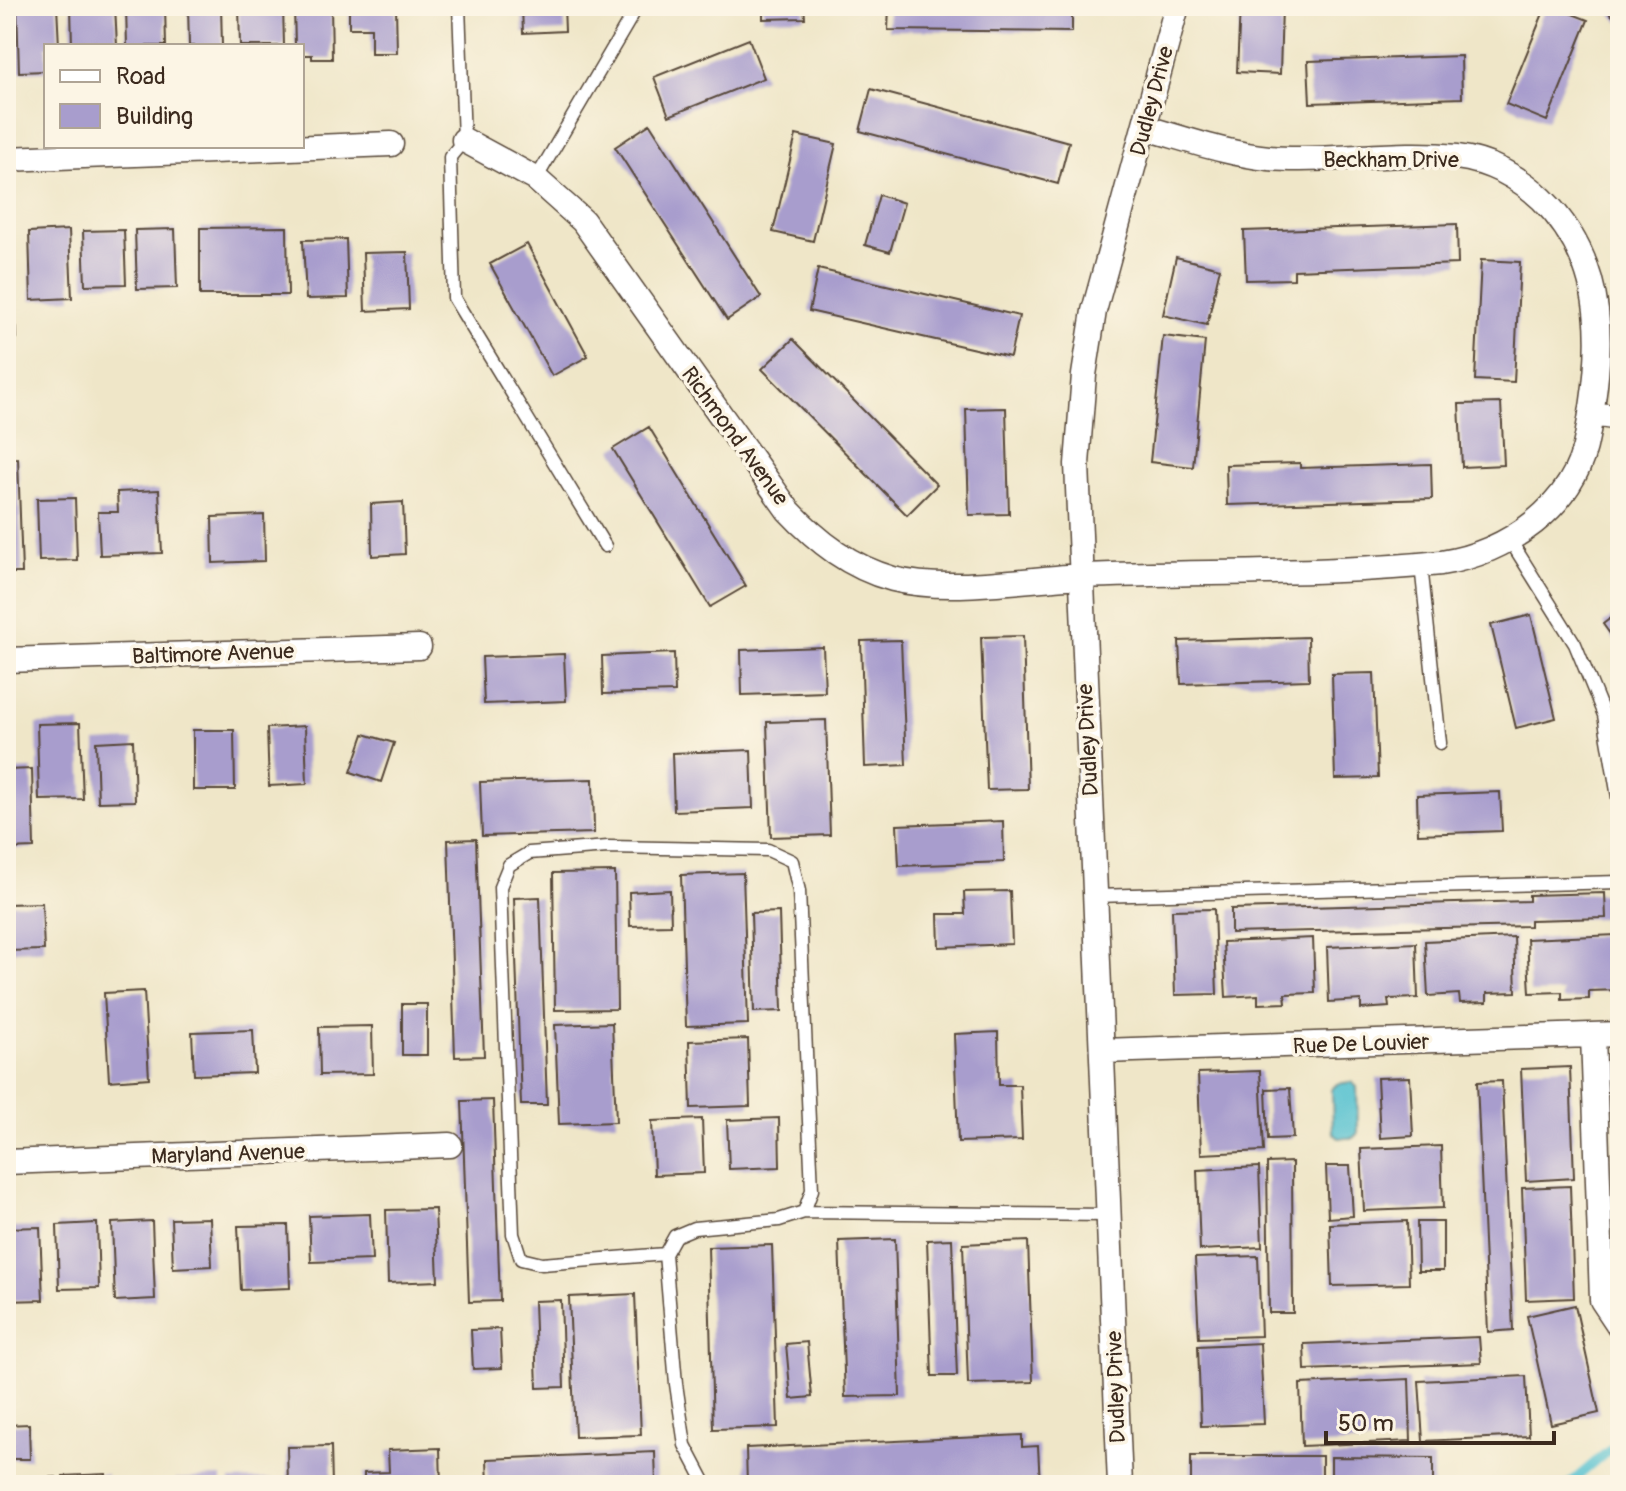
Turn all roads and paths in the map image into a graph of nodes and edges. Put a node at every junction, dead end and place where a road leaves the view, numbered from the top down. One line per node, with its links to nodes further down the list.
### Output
1 (459, 6): 6 (lane)
2 (693, 6): 4 (lane)
3 (1177, 6): 5 (street, Dudley Drive)
4 (637, 7): 11 (lane)
5 (1146, 128): 12 (street, Beckham Drive); 17 (street, Dudley Drive)
6 (464, 140): 11 (street, Richmond Avenue); 15 (lane)
7 (391, 144): 8 (street)
8 (304, 147)
9 (288, 148): 10 (street)
10 (6, 159)
11 (536, 179): 17 (street, Richmond Avenue)
12 (1592, 414): 13 (street); 14 (street, Beckham Drive)
13 (1620, 418)
14 (1510, 540): 16 (street, Beckham Drive); 21 (lane)
15 (605, 546)
16 (1421, 565): 17 (street, Beckham Drive); 20 (lane)
17 (1081, 576): 23 (street, Dudley Drive)
18 (419, 647): 19 (street, Baltimore Avenue)
19 (6, 660)
20 (1440, 743)
21 (1620, 809)
22 (1620, 882): 23 (lane)
23 (1095, 896): 26 (street, Dudley Drive)
24 (1620, 1034): 25 (street, Rue De Louvier)
25 (1593, 1035): 26 (street, Rue De Louvier); 32 (street)
26 (1102, 1051): 30 (street, Dudley Drive)
27 (450, 1145): 28 (street, Maryland Avenue)
28 (6, 1162)
29 (804, 1212): 30 (lane); 31 (lane); 31 (lane)
30 (1109, 1215): 34 (street, Dudley Drive)
31 (665, 1254): 33 (lane)
32 (1620, 1327)
33 (706, 1485)
34 (1120, 1485)

